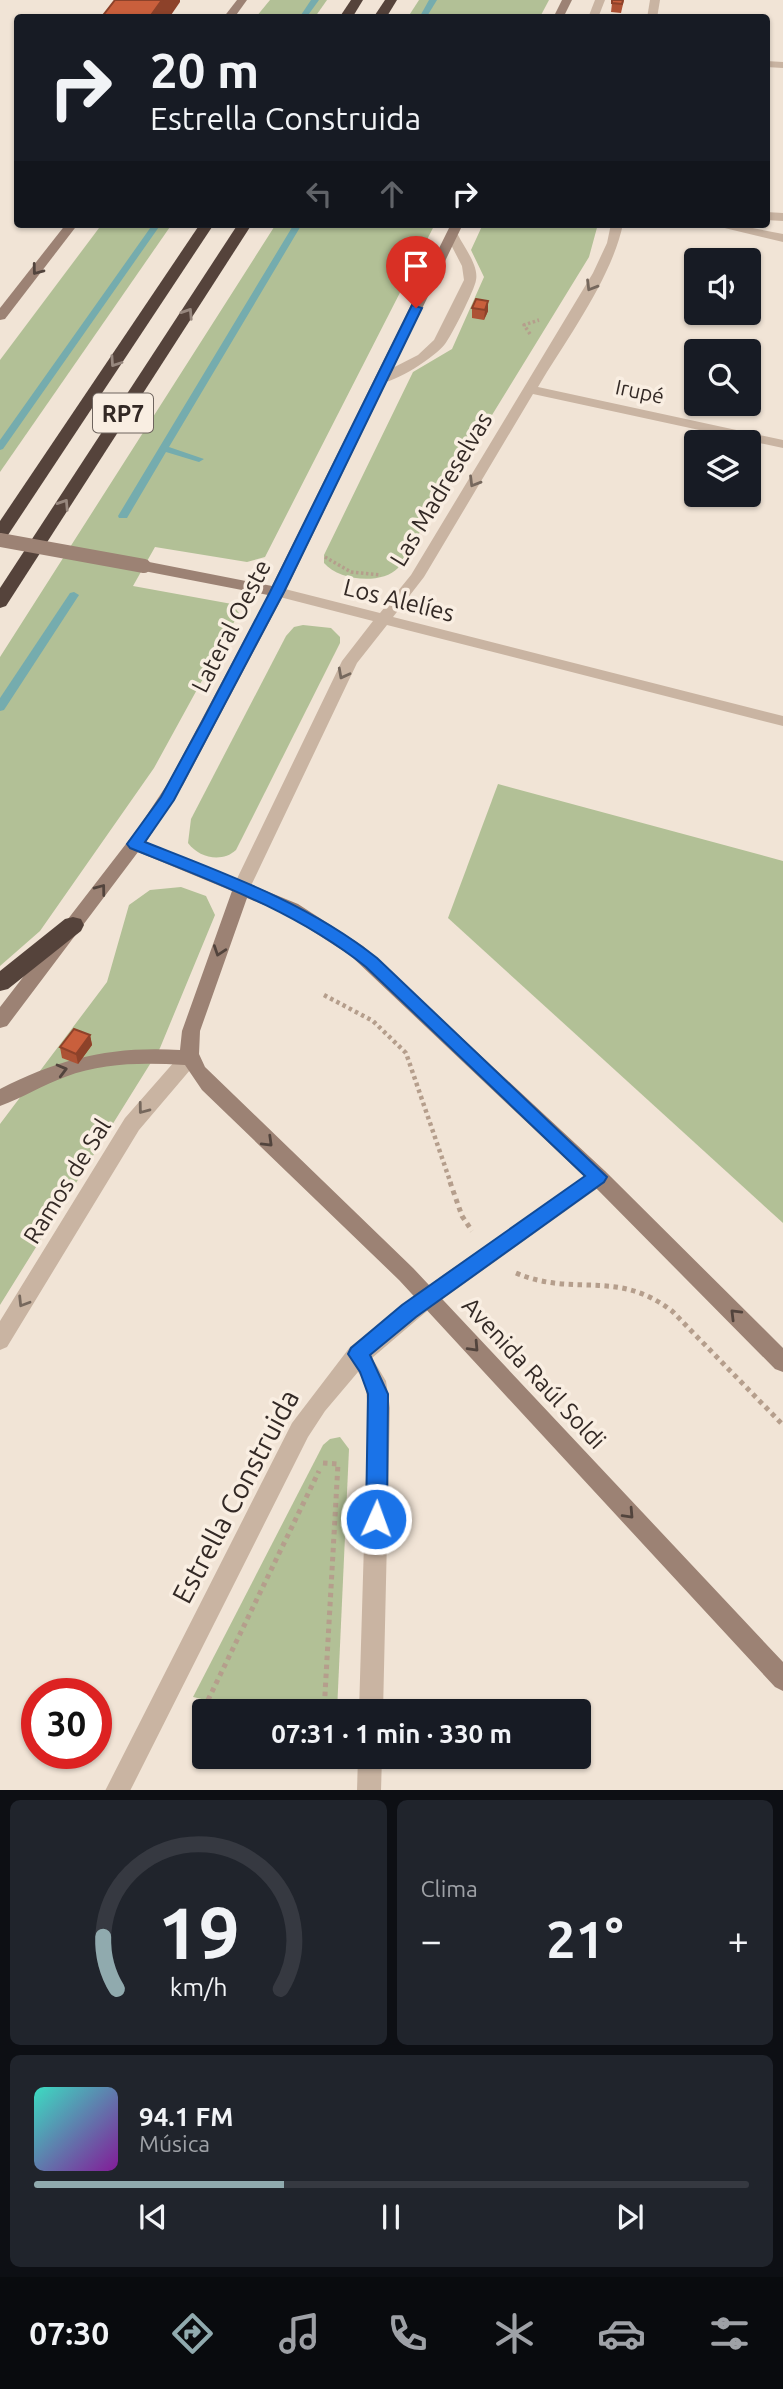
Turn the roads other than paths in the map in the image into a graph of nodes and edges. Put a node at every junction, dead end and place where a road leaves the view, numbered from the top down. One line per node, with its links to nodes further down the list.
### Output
1 (242, 0): 2 (main road)
2 (231, 14)
3 (69, 228): 10 (main road, one-way to 10)
4 (204, 228): 14 (highway, RP7, one-way to 14)
5 (243, 228): 17 (highway, RP7, one-way to 5)
6 (616, 228): 12 (street, Las Madreselvas, one-way to 12)
7 (734, 228): 9 (street)
8 (454, 230): 11 (main road, Lateral Oeste); 11 (street)
9 (783, 238)
10 (1, 315)
11 (380, 380): 16 (main road, Lateral Oeste)
12 (529, 388): 13 (street, Irupé); 18 (street, Las Madreselvas, one-way to 18)
13 (783, 444)
14 (0, 534)
15 (0, 540): 16 (main road, Los Alelíes, bridge)
16 (277, 592): 18 (street, Los Alelíes); 20 (main road, Lateral Oeste)
17 (0, 602)
18 (383, 620): 19 (street, Los Alelíes); 21 (street, Las Madreselvas, one-way to 21)
19 (783, 721)
20 (135, 844): 21 (main road); 22 (main road, Lateral Oeste, one-way to 20)
21 (242, 887): 25 (main road, one-way to 25); 27 (main road)
22 (73, 925): 23 (highway); 24 (main road, Lateral Oeste)
23 (0, 983)
24 (0, 1021)
25 (189, 1058): 26 (main road, one-way to 25); 28 (main road, Avenida Raúl Soldi, one-way to 28); 29 (street, Ramos de Sal, one-way to 29)
26 (0, 1098)
27 (598, 1177): 28 (street, Estrella Construida); 31 (main road, one-way to 27)
28 (428, 1297): 30 (street, Estrella Construida); 32 (main road, Avenida Raúl Soldi, one-way to 32)
29 (0, 1340)
30 (358, 1354): 33 (street); 35 (street, Estrella Construida)
31 (783, 1362)
32 (783, 1679)
33 (371, 1699)
34 (370, 1769): 36 (street)
35 (117, 1790)
36 (369, 1790)

